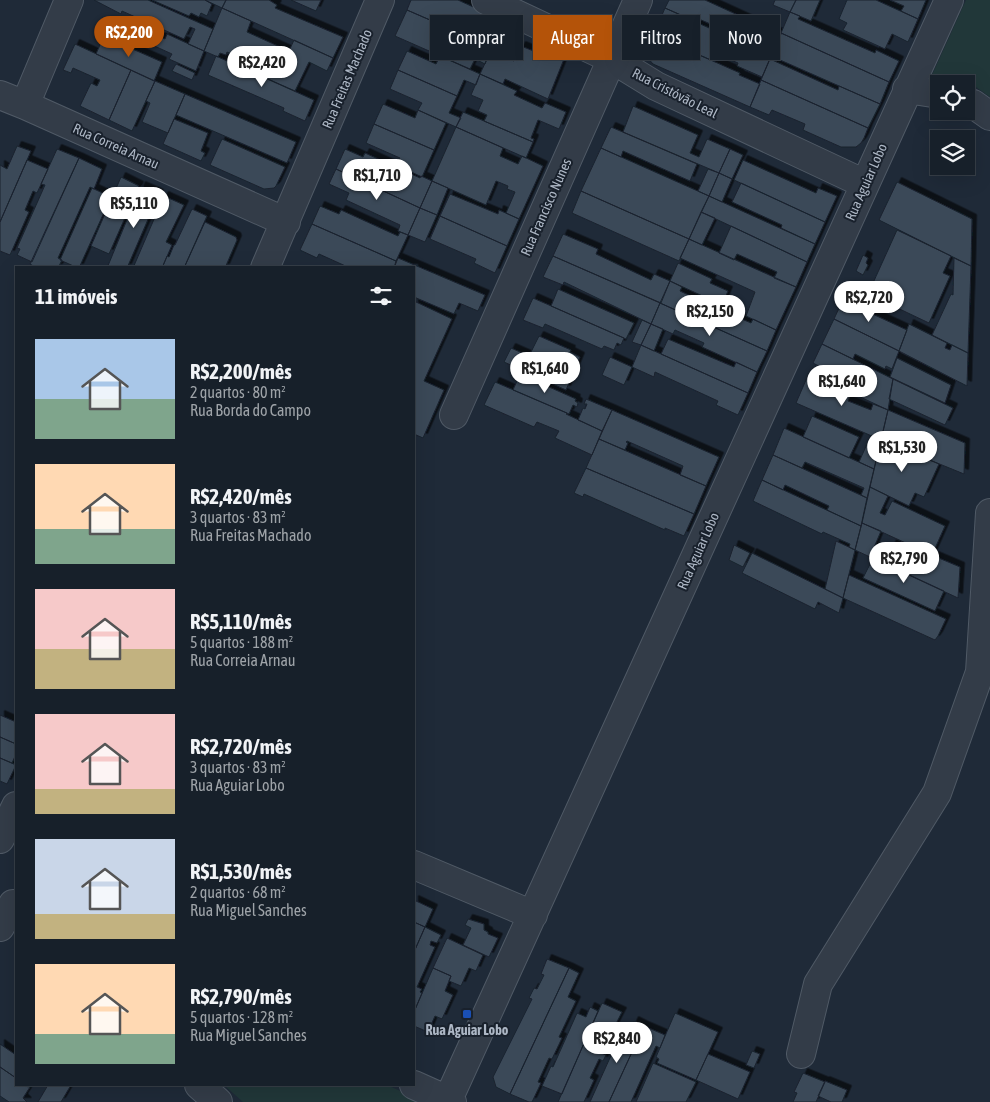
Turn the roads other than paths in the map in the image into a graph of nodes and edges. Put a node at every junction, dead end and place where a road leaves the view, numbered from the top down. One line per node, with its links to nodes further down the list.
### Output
1 (69, 0): 12 (street)
2 (380, 0): 16 (street, Rua Freitas Machado)
3 (486, 0): 6 (street, Rua Cristóvão Leal)
4 (638, 0): 7 (street, Rua Francisco Nunes)
5 (949, 0): 9 (street, Rua Aguiar Lobo)
6 (533, 22)
7 (612, 59): 15 (street, Rua Cristóvão Leal)
8 (612, 60): 18 (street, Rua Francisco Nunes)
9 (908, 89): 10 (street); 15 (street, Rua Aguiar Lobo)
10 (930, 93)
11 (0, 95): 12 (street, Rua Correia Arnau)
12 (25, 105): 16 (street, Rua Correia Arnau)
13 (975, 105): 14 (street)
14 (990, 116)
15 (865, 184): 23 (street, Rua Aguiar Lobo)
16 (286, 222): 17 (street, Rua Freitas Machado)
17 (267, 266)
18 (454, 415)
19 (990, 512): 24 (street)
20 (15, 808): 21 (street)
21 (0, 839)
22 (415, 865): 23 (street)
23 (533, 915): 27 (street, Rua Aguiar Lobo)
24 (801, 1054)
25 (415, 1085): 27 (street)
26 (200, 1086): 28 (street)
27 (449, 1101)
28 (218, 1102)

